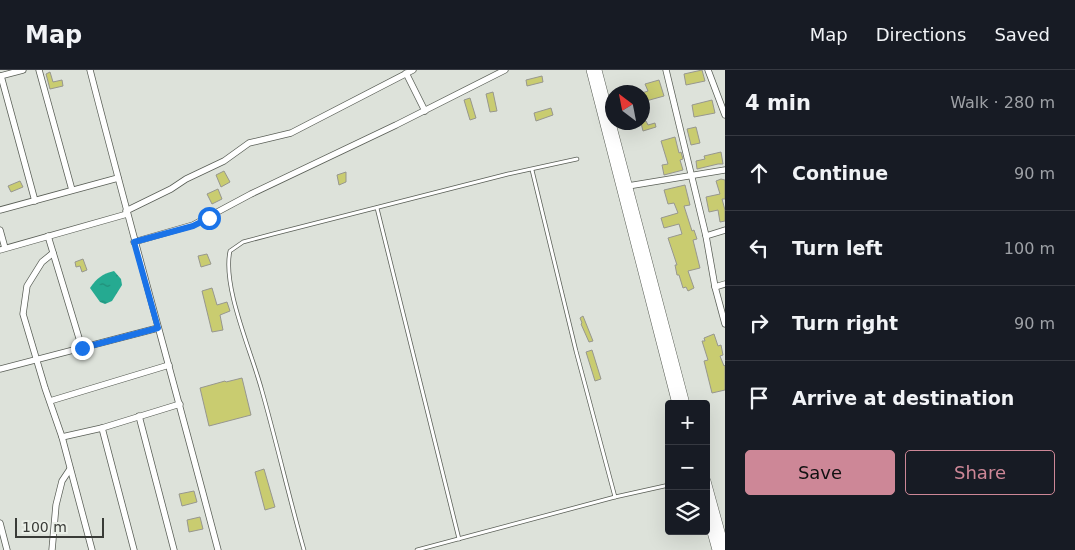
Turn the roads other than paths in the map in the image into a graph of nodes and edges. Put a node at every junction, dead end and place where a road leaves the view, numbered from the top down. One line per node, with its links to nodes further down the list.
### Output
1 (23, 70): 11 (street)
2 (39, 70): 20 (street)
3 (90, 70): 18 (street)
4 (413, 70): 10 (street)
5 (505, 70): 12 (street)
6 (591, 70): 41 (street)
7 (597, 70): 19 (street)
8 (666, 70): 17 (street)
9 (708, 70): 13 (street)
10 (402, 73): 12 (street); 24 (street)
11 (1, 76): 21 (street)
12 (425, 111): 29 (street)
13 (725, 115)
14 (577, 159): 15 (lane)
15 (532, 170): 22 (lane); 50 (lane)
16 (725, 170): 17 (street)
17 (692, 176): 19 (street); 28 (street)
18 (118, 178): 20 (street); 24 (street)
19 (628, 186): 42 (street)
20 (72, 190): 21 (street)
21 (35, 201): 23 (street)
22 (377, 208): 54 (lane); 61 (lane)
23 (0, 210)
24 (127, 212): 27 (street); 29 (street)
25 (0, 230): 30 (street)
26 (725, 230): 28 (street)
27 (48, 236): 30 (street); 31 (street)
28 (706, 236): 33 (street)
29 (134, 242): 35 (street)
30 (2, 249)
31 (53, 253): 36 (street); 37 (street)
32 (725, 284): 33 (street)
33 (715, 286): 34 (street)
34 (725, 324)
35 (158, 328): 36 (street); 38 (street)
36 (82, 348): 37 (street)
37 (37, 360): 39 (street); 40 (street)
38 (169, 365): 40 (street); 43 (street)
39 (0, 369)
40 (50, 400): 46 (street)
41 (676, 400)
42 (684, 400)
43 (180, 404): 44 (street); 60 (street)
44 (139, 416): 45 (street); 59 (street)
45 (102, 428): 46 (street); 58 (street)
46 (62, 437): 47 (street)
47 (70, 469): 56 (street); 57 (street)
48 (665, 486): 50 (lane)
49 (708, 490): 64 (street)
50 (615, 497): 54 (lane)
51 (0, 523): 53 (street)
52 (710, 525): 63 (street)
53 (2, 536): 55 (street)
54 (459, 539): 62 (lane)
55 (7, 550)
56 (52, 550)
57 (92, 550)
58 (134, 550)
59 (174, 550)
60 (218, 550)
61 (304, 550)
62 (417, 550)
63 (717, 550)
64 (724, 550)

